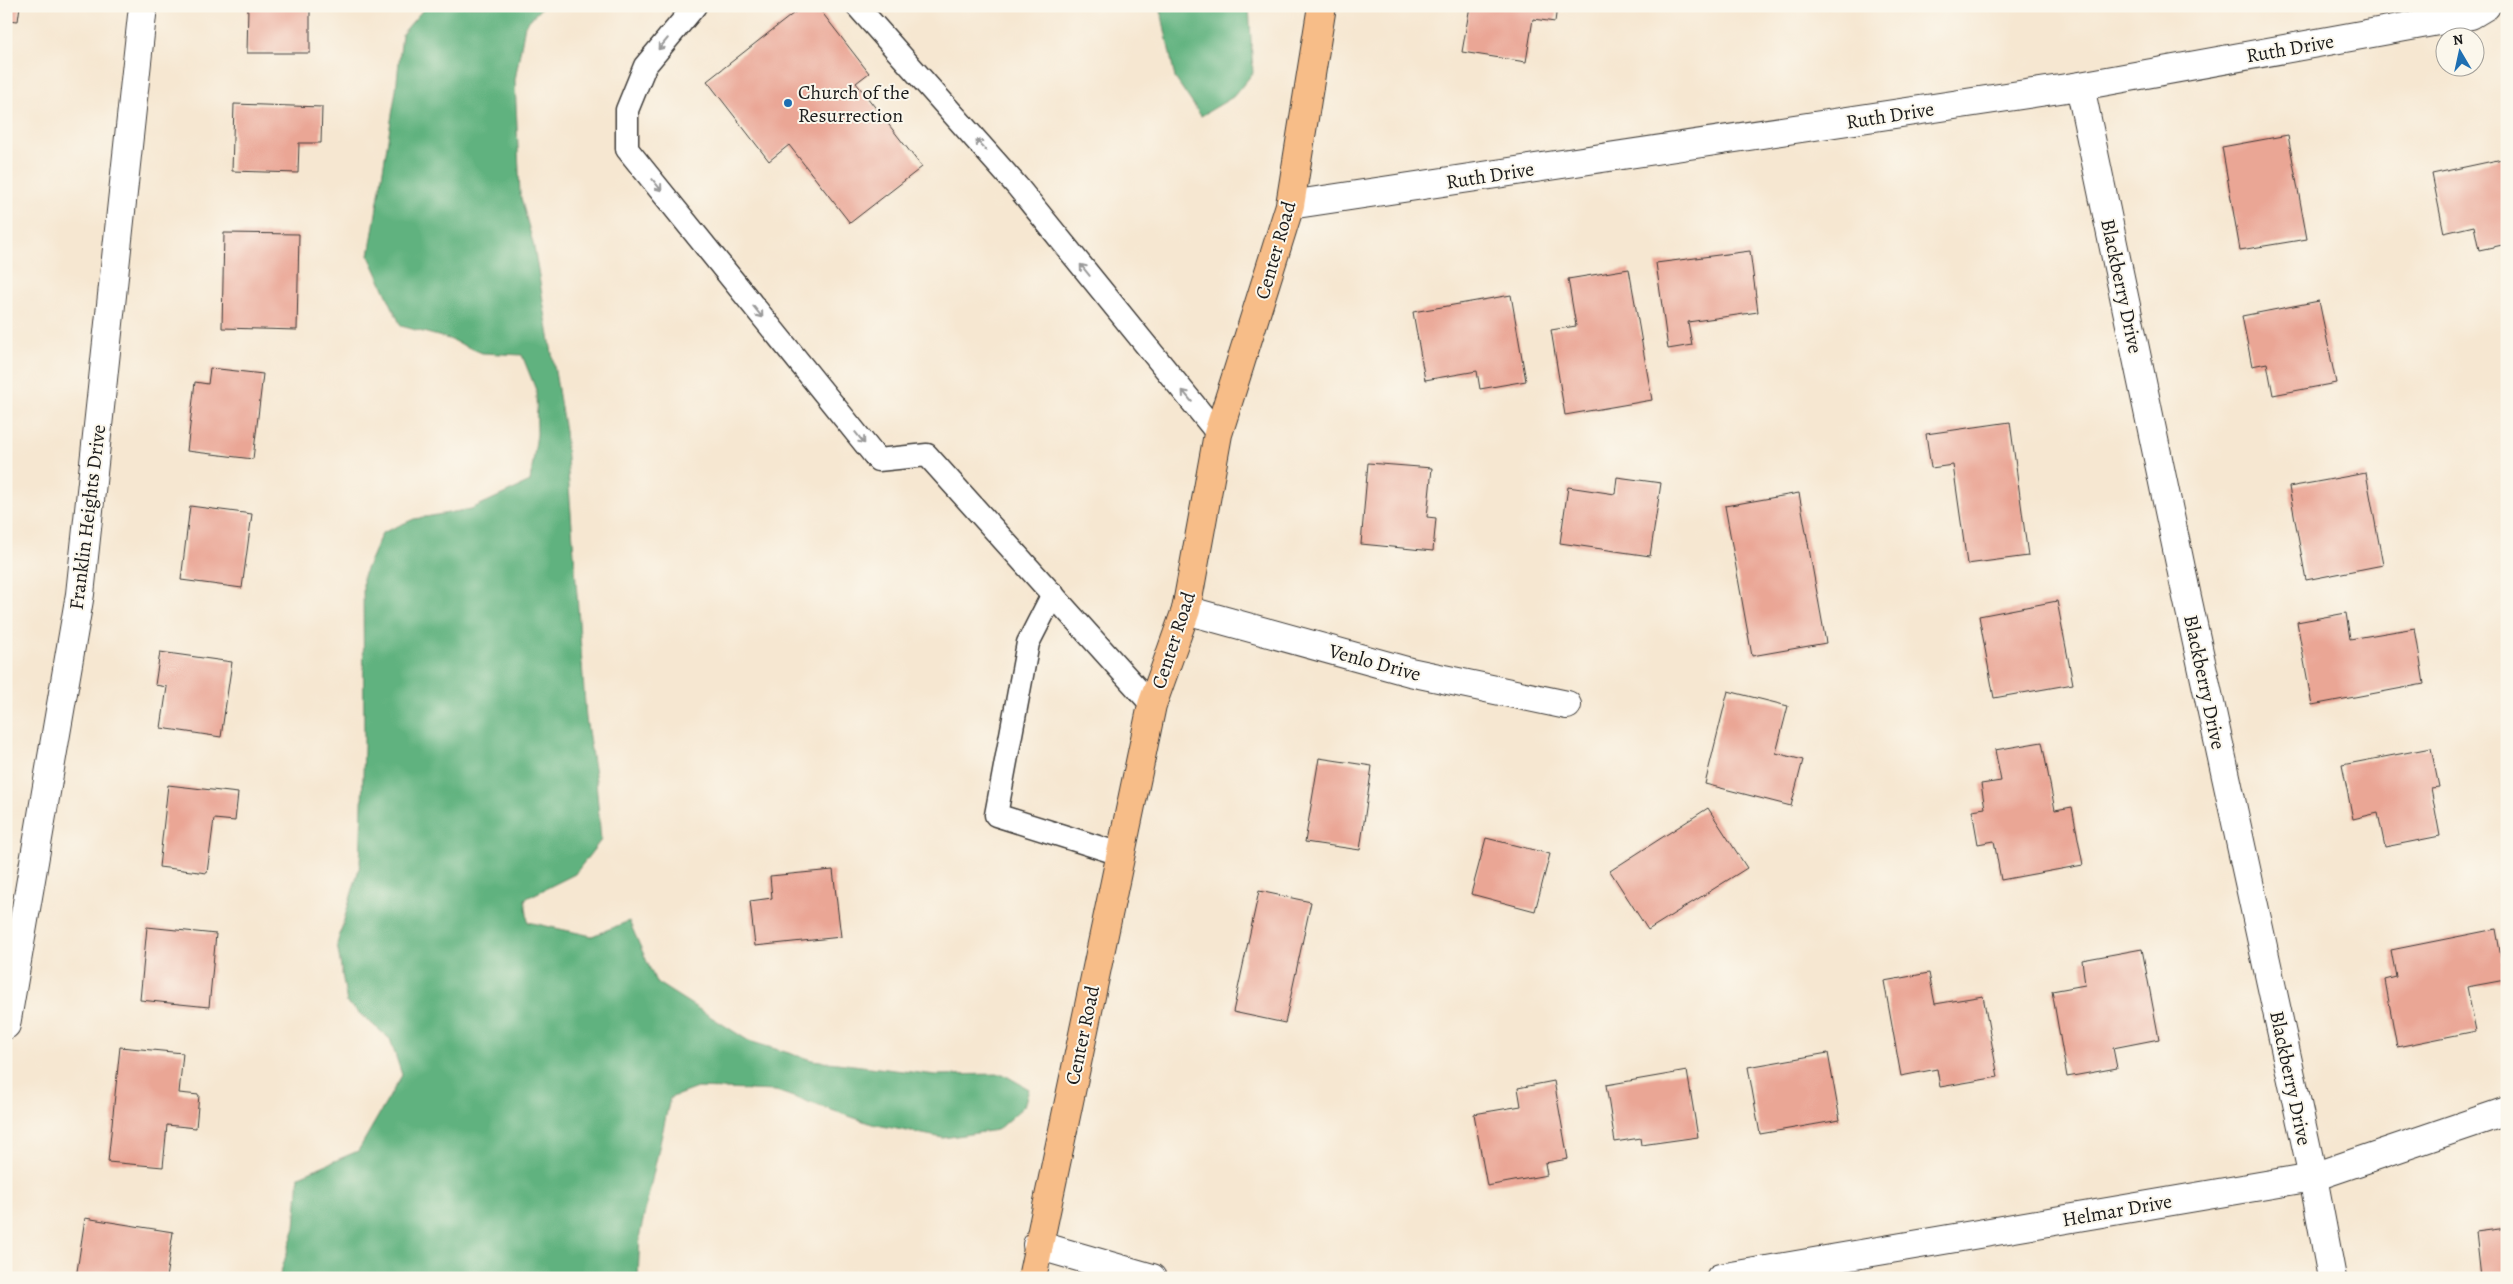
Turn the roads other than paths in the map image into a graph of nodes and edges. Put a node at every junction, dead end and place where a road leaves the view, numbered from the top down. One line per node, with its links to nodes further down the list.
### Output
1 (143, 6): 14 (street, Franklin Heights Drive)
2 (695, 6): 9 (lane, one-way to 9)
3 (857, 6): 8 (lane, one-way to 3)
4 (1322, 6): 7 (main road, Center Road)
5 (2486, 6): 6 (street, Ruth Drive)
6 (2080, 86): 7 (street, Ruth Drive); 16 (street, Blackberry Drive)
7 (1290, 205): 8 (main road, Center Road)
8 (1218, 434): 10 (main road, Center Road)
9 (1053, 594): 11 (lane); 13 (lane)
10 (1186, 610): 11 (main road, Center Road); 12 (street, Venlo Drive)
11 (1152, 705): 13 (main road, Center Road)
12 (1567, 705)
13 (1120, 854): 17 (main road, Center Road)
14 (6, 1025)
15 (2507, 1111): 16 (street, Helmar Drive)
16 (2313, 1177): 18 (street, Helmar Drive); 22 (street, Blackberry Drive)
17 (1037, 1245): 19 (main road, Center Road); 20 (street)
18 (1751, 1275): 21 (street, Helmar Drive)
19 (1032, 1278)
20 (1152, 1278)
21 (1720, 1278)
22 (2332, 1278)

